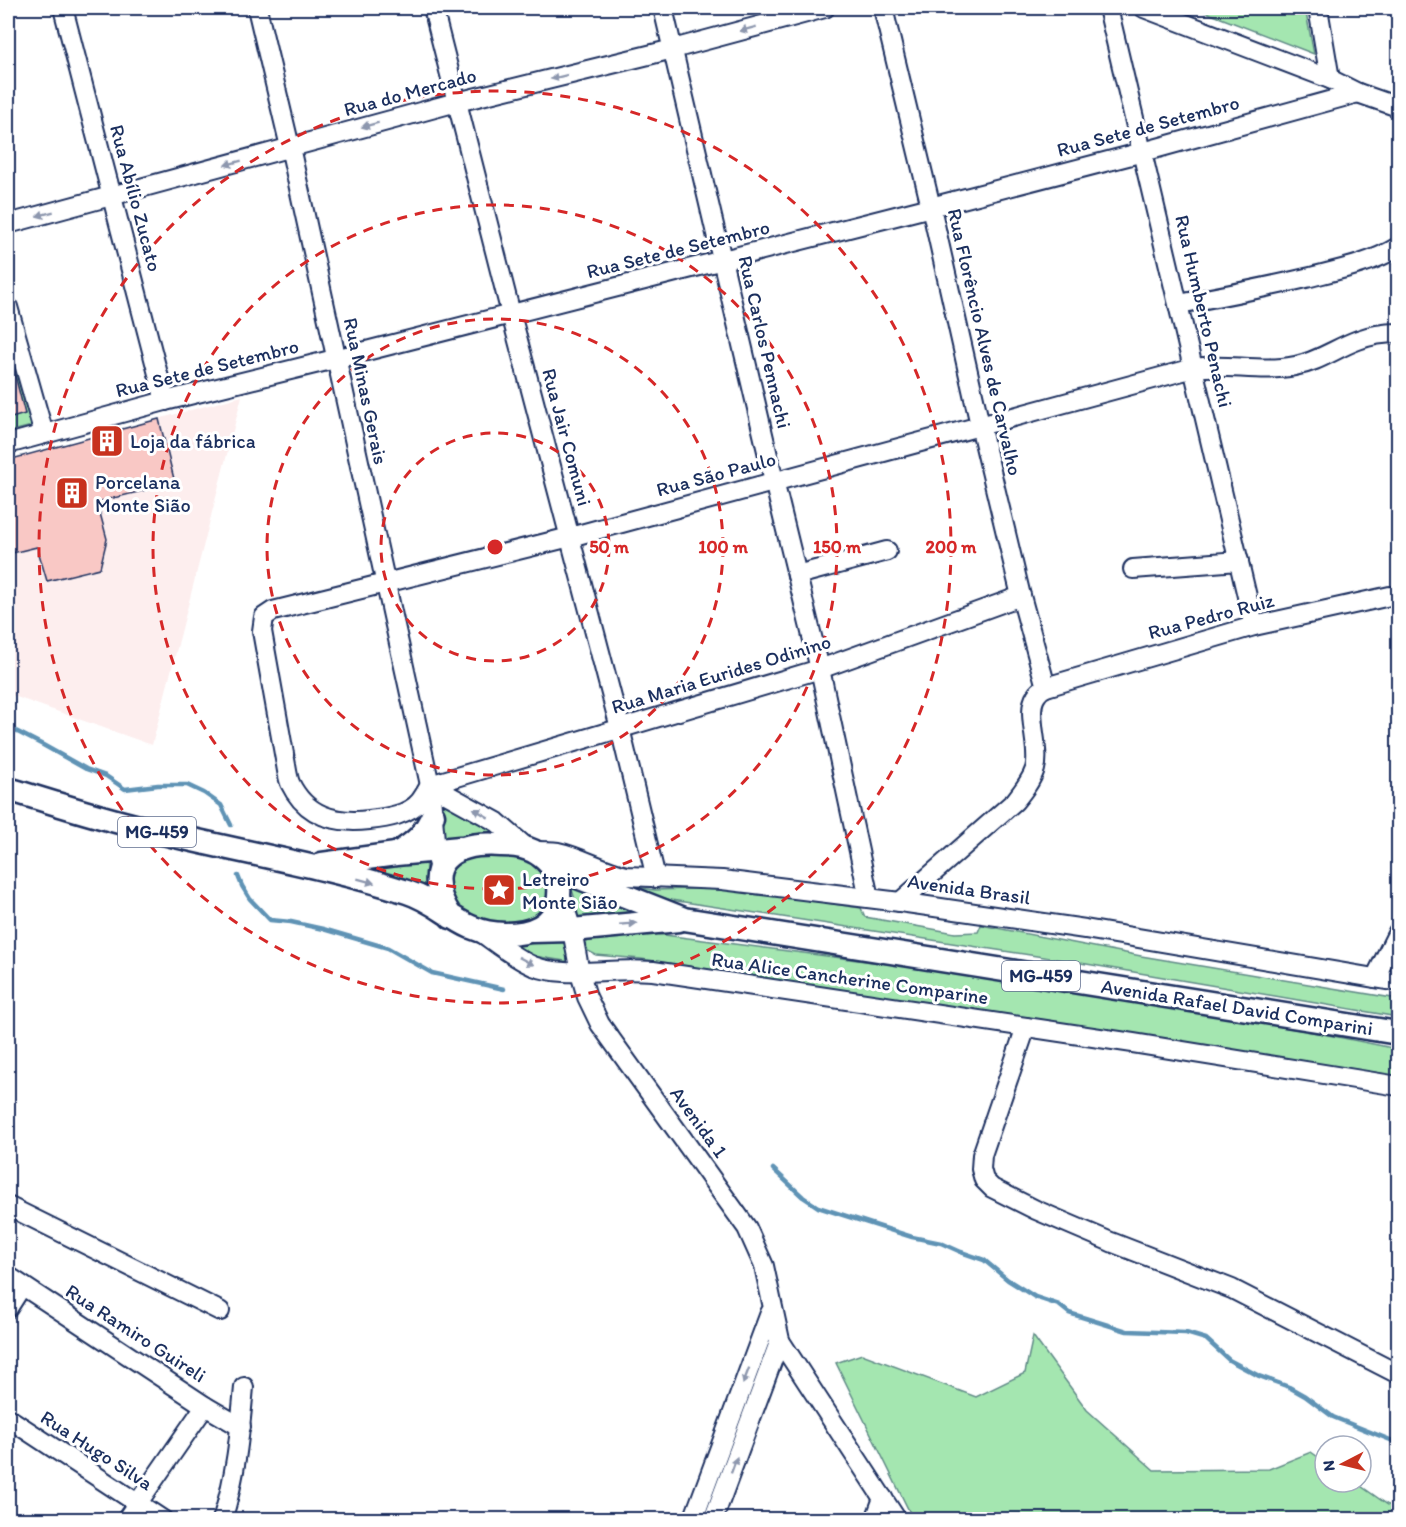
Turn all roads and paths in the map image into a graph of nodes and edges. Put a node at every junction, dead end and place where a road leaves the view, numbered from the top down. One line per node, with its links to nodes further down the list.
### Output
1 (63, 8): 17 (street, Rua Abílio Zucato)
2 (257, 8): 15 (street, Rua Minas Gerais)
3 (433, 8): 13 (street, Rua Jair Comuni)
4 (663, 8): 10 (street, Rua Carlos Pennachi)
5 (825, 8): 10 (street, Rua do Mercado, one-way to 10)
6 (883, 8): 18 (street, Rua Florêncio Alves de Carvalho)
7 (1108, 8): 16 (street, Rua Humberto Penachi)
8 (1144, 8): 11 (street)
9 (1318, 8): 11 (street)
10 (673, 50): 13 (street, Rua do Mercado, one-way to 13); 21 (street, Rua Carlos Pennachi)
11 (1330, 79): 12 (street)
12 (1358, 93): 14 (street); 16 (street, Rua Sete de Setembro)
13 (457, 102): 15 (street, Rua do Mercado, one-way to 15); 24 (street, Rua Jair Comuni)
14 (1398, 106)
15 (290, 147): 17 (street, Rua do Mercado, one-way to 17); 26 (street, Rua Minas Gerais)
16 (1143, 152): 18 (street, Rua Sete de Setembro); 22 (street, Rua Humberto Penachi)
17 (112, 196): 19 (street, Rua do Mercado, one-way to 19); 28 (street, Rua Abílio Zucato)
18 (931, 207): 21 (street, Rua Sete de Setembro); 29 (street, Rua Florêncio Alves de Carvalho)
19 (8, 224)
20 (1398, 248): 22 (street)
21 (723, 260): 24 (street, Rua Sete de Setembro); 32 (street, Rua Carlos Pennachi)
22 (1179, 304): 27 (street, Rua Humberto Penachi)
23 (8, 307): 30 (street)
24 (511, 314): 26 (street, Rua Sete de Setembro); 33 (street, Rua Jair Comuni)
25 (1398, 333): 27 (street, Rua São Paulo)
26 (335, 359): 28 (street, Rua Sete de Setembro); 38 (street, Rua Minas Gerais)
27 (1194, 368): 29 (street, Rua São Paulo); 35 (street, Rua Humberto Penachi)
28 (165, 401): 30 (street, Rua Sete de Setembro)
29 (980, 425): 32 (street, Rua São Paulo); 39 (street, Rua Florêncio Alves de Carvalho)
30 (44, 434): 31 (street, Rua Sete de Setembro)
31 (8, 444)
32 (774, 481): 33 (street, Rua São Paulo); 37 (street, Rua Carlos Pennachi)
33 (570, 537): 38 (street, Rua São Paulo); 44 (street, Rua Jair Comuni)
34 (887, 550): 37 (street)
35 (1239, 561): 36 (street); 41 (street, Rua Humberto Penachi)
36 (1133, 569)
37 (797, 575): 42 (street, Rua Carlos Pennachi)
38 (384, 582): 45 (street, Rua Minas Gerais); 45 (street, Rua São Paulo)
39 (1022, 596): 42 (street, Rua Maria Eurides Odinino); 43 (street, Rua Florêncio Alves de Carvalho)
40 (1390, 596): 41 (street, Rua Pedro Ruiz)
41 (1254, 626): 43 (street, Rua Pedro Ruiz)
42 (820, 669): 44 (street, Rua Maria Eurides Odinino); 57 (street, Rua Carlos Pennachi)
43 (1046, 687): 58 (street)
44 (620, 728): 45 (street, Rua Maria Eurides Odinino); 55 (street, Rua Jair Comuni)
45 (430, 785): 47 (street, Rua Minas Gerais); 50 (street, one-way to 45)
46 (8, 789): 52 (main road, Avenida Rafael David Comparini / MG-459)
47 (433, 815): 49 (street, Rua Minas Gerais); 51 (main road)
48 (460, 848): 49 (main road, Avenida Rafael David Comparini / MG-459); 50 (main road, Avenida Rafael David Comparini / MG-459); 54 (main road)
49 (435, 850): 51 (main road, Avenida Rafael David Comparini / MG-459); 54 (street, Rua Minas Gerais)
50 (530, 850): 53 (main road, Avenida Rafael David Comparini / MG-459); 55 (street, Avenida Brasil)
51 (396, 854): 52 (main road, Avenida Rafael David Comparini / MG-459)
52 (309, 866): 59 (main road, Avenida Rafael David Comparini / MG-459, one-way to 59)
53 (552, 867): 56 (main road); 60 (main road, Avenida Rafael David Comparini / MG-459)
54 (438, 874): 59 (main road)
55 (656, 878): 57 (street, Avenida Brasil)
56 (560, 893): 61 (street, Avenida 1); 63 (main road)
57 (869, 898): 58 (street, Avenida Brasil)
58 (900, 902): 66 (street, Avenida Brasil)
59 (451, 917): 62 (main road, Avenida Rafael David Comparini / MG-459)
60 (684, 919): 61 (main road, Avenida Rafael David Comparini / MG-459, one-way to 60); 69 (main road, Avenida Rafael David Comparini / MG-459)
61 (572, 930): 63 (main road, Avenida Rafael David Comparini / MG-459); 65 (street, Avenida 1)
62 (479, 931): 63 (main road, Avenida Rafael David Comparini / MG-459); 65 (street, Rua Alice Cancherine Comparine, one-way to 65)
63 (531, 932)
64 (1398, 932): 66 (street)
65 (579, 972): 68 (street, Rua Alice Cancherine Comparine); 73 (street, Avenida 1)
66 (1375, 978): 67 (street, Avenida Brasil)
67 (1398, 982)
68 (1026, 1027): 70 (street, Rua Alice Cancherine Comparine); 78 (street)
69 (1398, 1033)
70 (1398, 1086)
71 (8, 1206): 75 (street)
72 (15, 1281): 74 (street); 80 (street, Rua Ramiro Guireli)
73 (772, 1302): 76 (street, Avenida 1); 77 (street, Avenida 1)
74 (8, 1308)
75 (220, 1311)
76 (767, 1321): 77 (street); 88 (street, Avenida 1, one-way to 88)
77 (780, 1340): 83 (street); 89 (street, one-way to 77)
78 (1398, 1374)
79 (244, 1387): 82 (street)
80 (205, 1406): 82 (street, Rua Ramiro Guireli); 84 (street)
81 (8, 1418): 84 (street, Rua Hugo Silva)
82 (241, 1426): 87 (street)
83 (883, 1498): 90 (street); 91 (street)
84 (137, 1503): 85 (street); 86 (street, Rua Hugo Silva)
85 (126, 1520)
86 (163, 1520)
87 (222, 1520)
88 (693, 1520)
89 (713, 1520)
90 (875, 1520)
91 (897, 1520)

